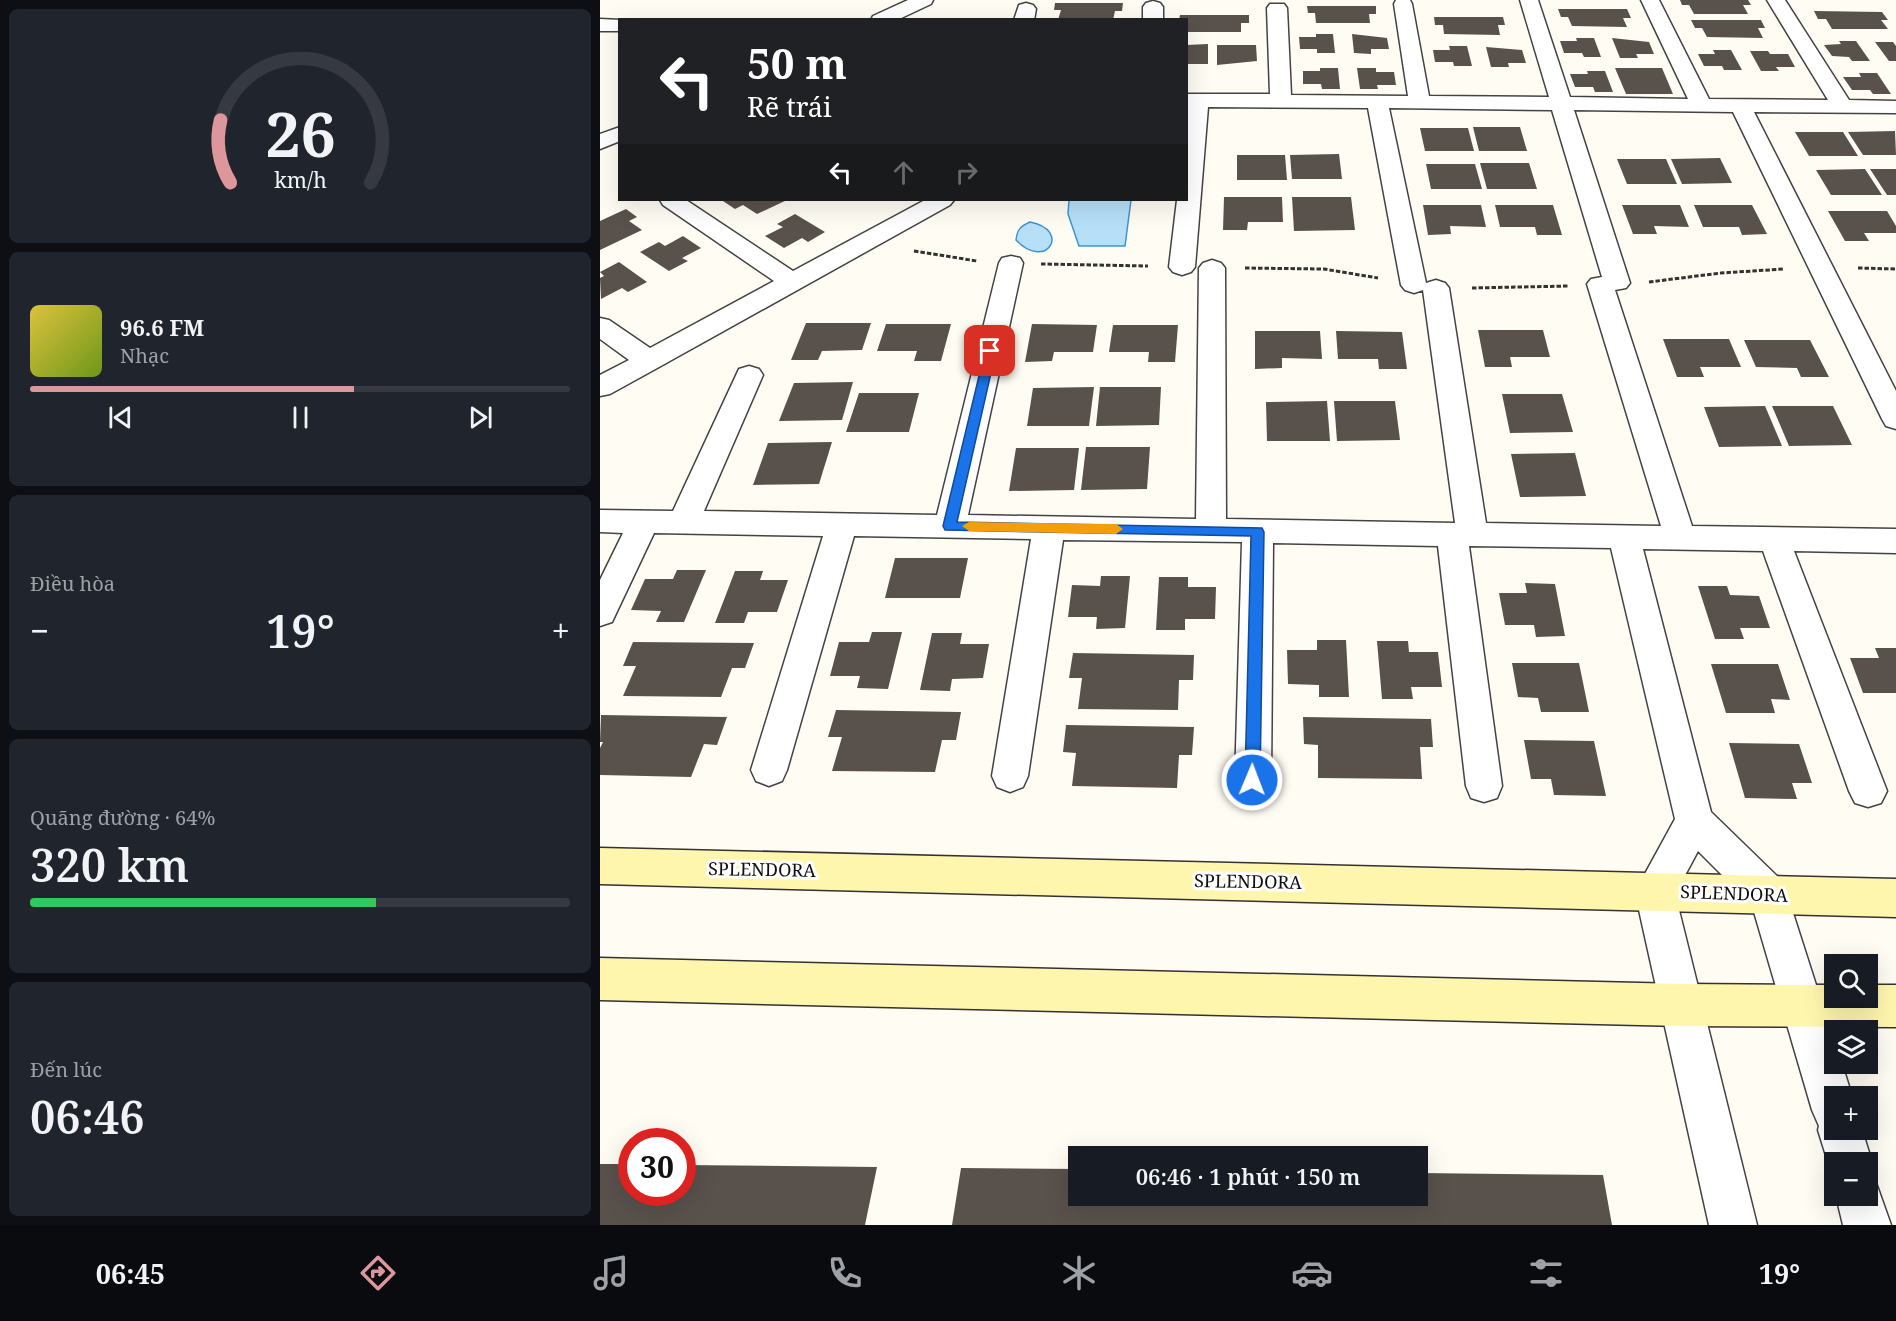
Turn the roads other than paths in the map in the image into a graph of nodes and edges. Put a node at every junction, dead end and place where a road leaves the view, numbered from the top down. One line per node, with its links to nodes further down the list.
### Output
1 (924, 0): 7 (street)
2 (1529, 0): 14 (street)
3 (1650, 0): 15 (street)
4 (1776, 0): 17 (street)
5 (1403, 4): 13 (street)
6 (1277, 8): 11 (street)
7 (884, 18)
8 (600, 25): 9 (street)
9 (618, 25)
10 (1192, 100): 11 (street); 21 (street)
11 (1281, 100): 12 (street)
12 (1377, 101): 13 (street); 42 (street)
13 (1419, 101): 14 (street)
14 (1562, 103): 15 (street); 44 (street)
15 (1702, 105): 16 (street)
16 (1740, 105): 17 (street); 33 (street)
17 (1842, 106): 18 (street)
18 (1896, 107)
19 (618, 134): 20 (street)
20 (600, 142)
21 (1188, 167)
22 (672, 201): 28 (street)
23 (1186, 201): 26 (street)
24 (923, 203): 28 (street)
25 (1011, 263): 38 (street)
26 (1182, 267)
27 (1212, 268): 40 (street)
28 (792, 282): 30 (street)
29 (600, 326): 30 (street)
30 (649, 361): 32 (street)
31 (749, 375): 36 (street)
32 (604, 386)
33 (1896, 419)
34 (600, 521): 35 (street)
35 (644, 522): 36 (street); 47 (street)
36 (682, 522): 37 (street)
37 (842, 525): 38 (street); 48 (street)
38 (950, 526): 39 (street)
39 (1049, 527): 40 (street); 49 (street)
40 (1211, 531): 41 (street)
41 (1258, 532): 42 (street); 50 (street)
42 (1462, 535): 43 (street); 51 (street)
43 (1624, 537): 44 (street); 53 (street)
44 (1680, 538): 45 (street)
45 (1774, 539): 46 (street); 52 (street)
46 (1896, 541)
47 (600, 613)
48 (769, 770)
49 (1010, 776)
50 (1252, 780)
51 (1484, 786)
52 (1868, 791)
53 (1694, 821): 55 (street); 56 (street)
54 (600, 866): 55 (street, SPLENDORA)
55 (1655, 891): 56 (street, SPLENDORA); 59 (street)
56 (1769, 895): 57 (street, SPLENDORA); 60 (street)
57 (1896, 898)
58 (600, 979): 59 (street)
59 (1682, 1005): 60 (street); 64 (street)
60 (1804, 1005): 61 (street); 62 (street)
61 (1896, 1006)
62 (1827, 1086)
63 (1862, 1206): 65 (street)
64 (1733, 1225)
65 (1867, 1225)

